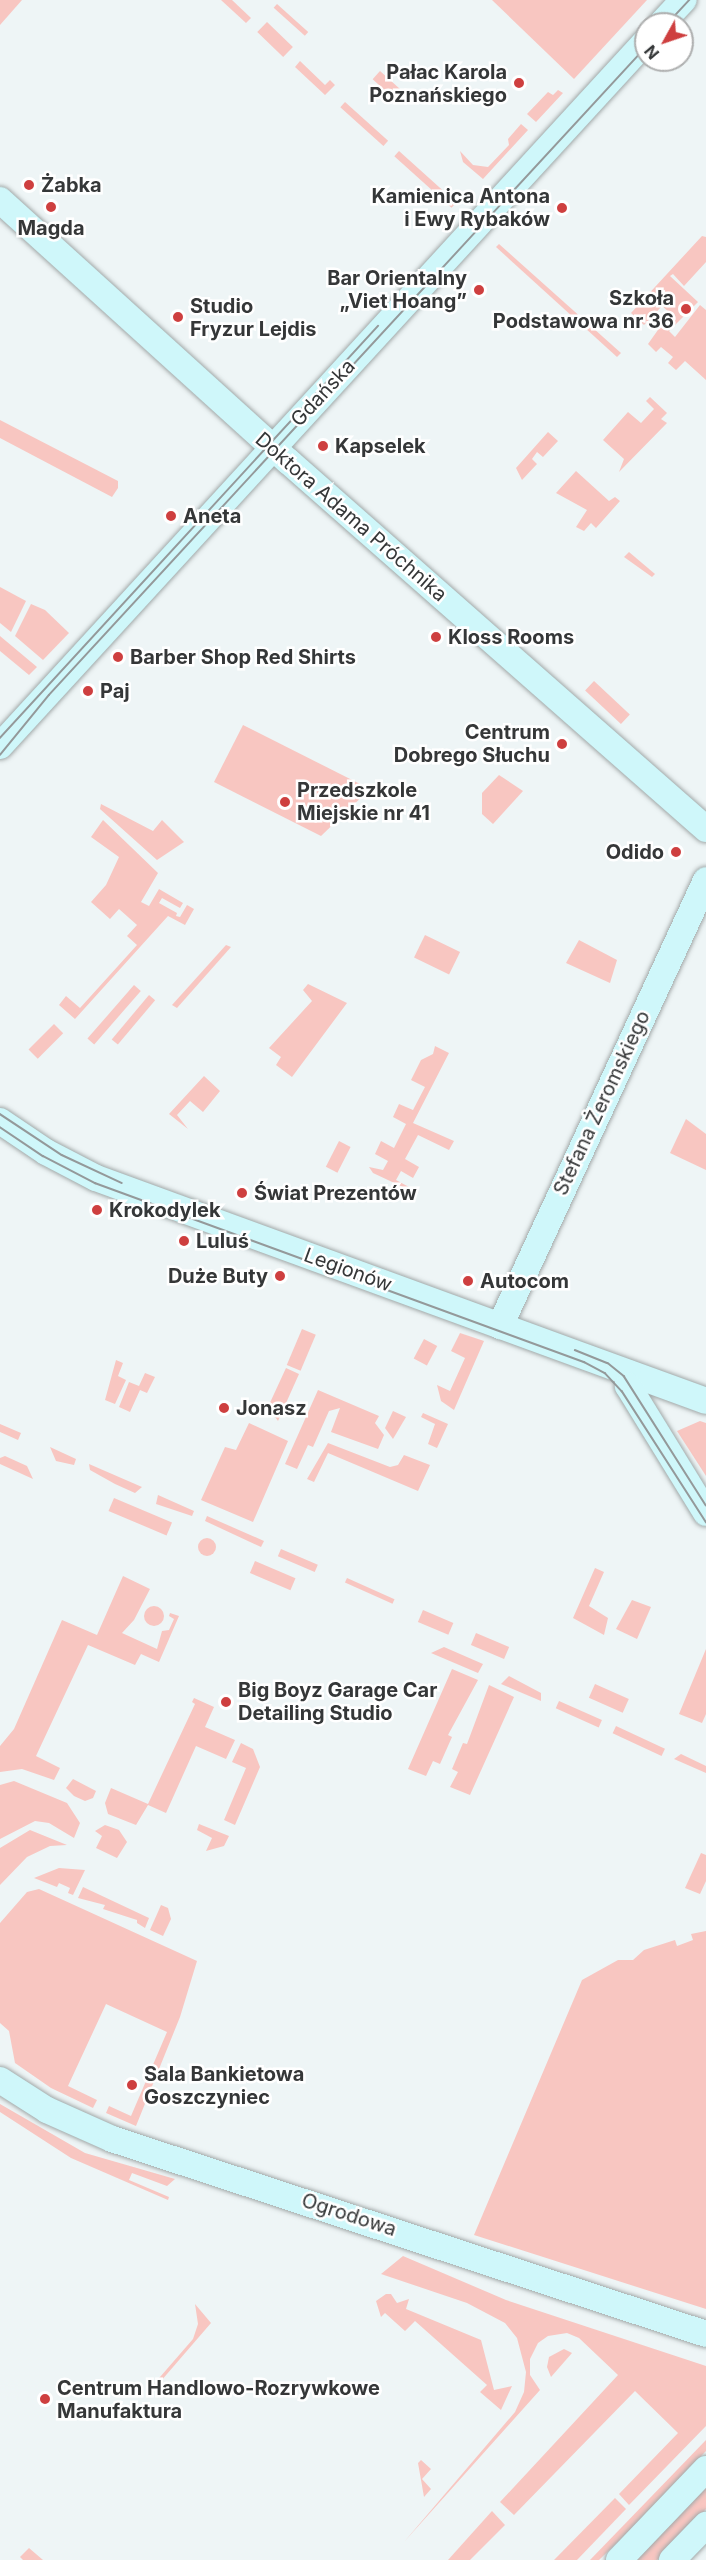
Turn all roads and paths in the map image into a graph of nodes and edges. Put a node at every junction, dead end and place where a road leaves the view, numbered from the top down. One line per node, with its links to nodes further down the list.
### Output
1 (683, 0): 2 (street)
2 (672, 12)
3 (634, 54): 5 (street, Gdańska)
4 (0, 200): 5 (street, Doktora Adama Próchnika)
5 (273, 448): 6 (street, Gdańska); 7 (street, Doktora Adama Próchnika)
6 (0, 746)
7 (706, 830)
8 (706, 880): 10 (street, Stefana Żeromskiego)
9 (0, 1121): 10 (street, Legionów)
10 (500, 1326): 11 (street, Legionów)
11 (628, 1373): 12 (street, Legionów); 13 (street)
12 (706, 1401)
13 (706, 1513)
14 (0, 2080): 15 (street, Ogrodowa)
15 (706, 2334)
16 (706, 2469): 18 (street)
17 (706, 2524): 19 (street)
18 (619, 2560)
19 (672, 2560)

